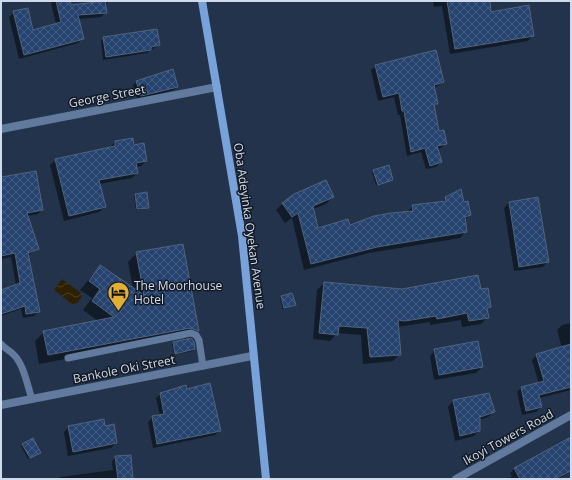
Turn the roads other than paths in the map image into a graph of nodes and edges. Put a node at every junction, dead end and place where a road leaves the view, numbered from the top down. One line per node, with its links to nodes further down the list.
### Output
1 (202, 1): 2 (main road, Oba Adeyinka Oyekan Avenue)
2 (217, 87): 3 (street, George Street); 5 (main road, Oba Adeyinka Oyekan Avenue)
3 (1, 129)
4 (1, 344): 8 (lane)
5 (252, 356): 7 (street, Bankole Oki Street); 11 (main road, Oba Adeyinka Oyekan Avenue)
6 (68, 358): 7 (lane)
7 (203, 366): 8 (street, Bankole Oki Street)
8 (32, 399): 9 (street, Bankole Oki Street)
9 (1, 405)
10 (571, 416): 12 (street, Ikoyi Towers Road)
11 (266, 479)
12 (456, 479)

